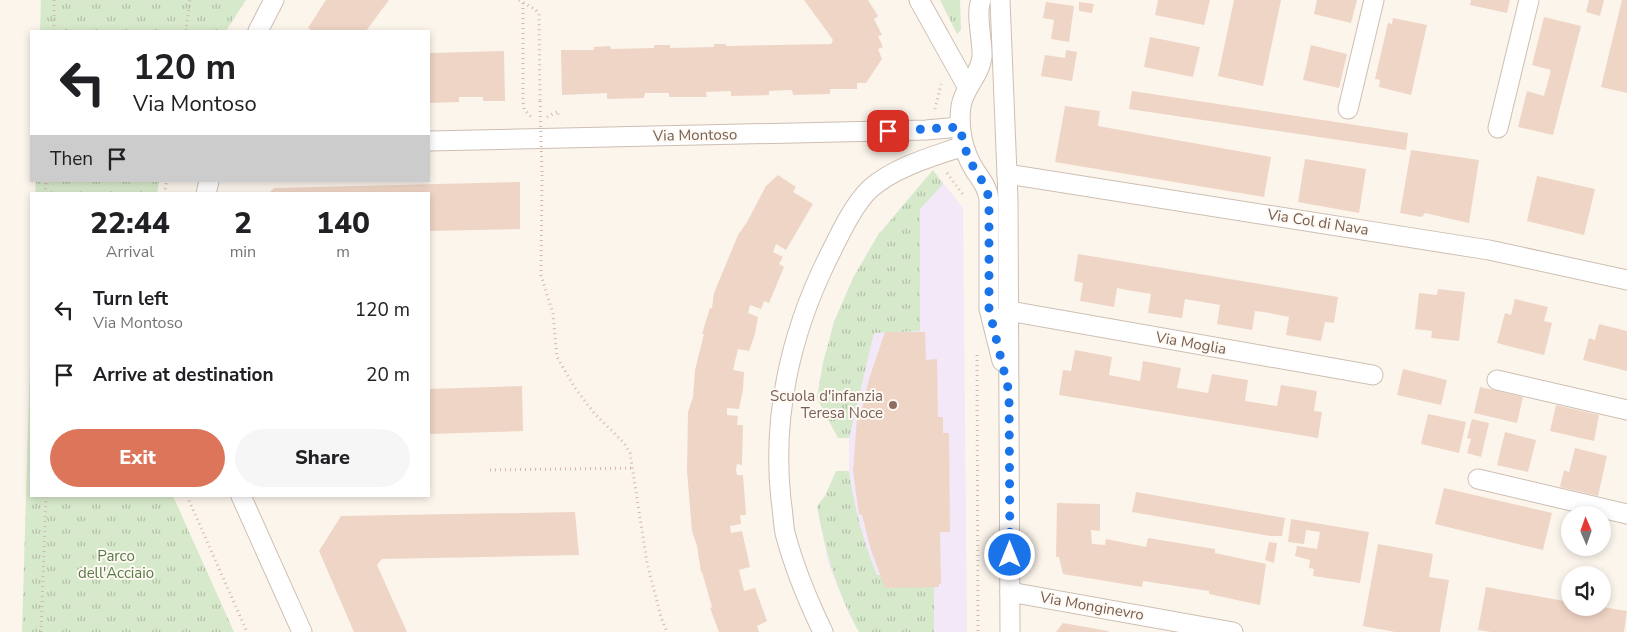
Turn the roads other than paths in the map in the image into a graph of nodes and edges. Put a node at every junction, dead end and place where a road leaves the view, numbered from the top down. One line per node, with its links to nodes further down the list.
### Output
1 (274, 0): 7 (street)
2 (920, 0): 8 (street)
3 (981, 0): 8 (street)
4 (1000, 0): 14 (street)
5 (1374, 0): 9 (street)
6 (1529, 0): 11 (street)
7 (259, 30)
8 (968, 86): 10 (street)
9 (1348, 109)
10 (960, 127): 12 (street, Via Montoso); 13 (street)
11 (1498, 128)
12 (430, 141)
13 (963, 146): 19 (street); 26 (street)
14 (1007, 174): 15 (street, Via Col di Nava); 16 (street)
15 (1627, 280)
16 (1009, 311): 17 (street, Via Moglia); 19 (street)
17 (1373, 375)
18 (1497, 380): 20 (street)
19 (1009, 392): 24 (street)
20 (1627, 410)
21 (1478, 479): 23 (street)
22 (241, 497): 25 (street)
23 (1627, 514)
24 (1010, 592): 27 (street); 28 (street, Via Monginevro)
25 (302, 632)
26 (823, 632)
27 (1010, 632)
28 (1234, 632)

